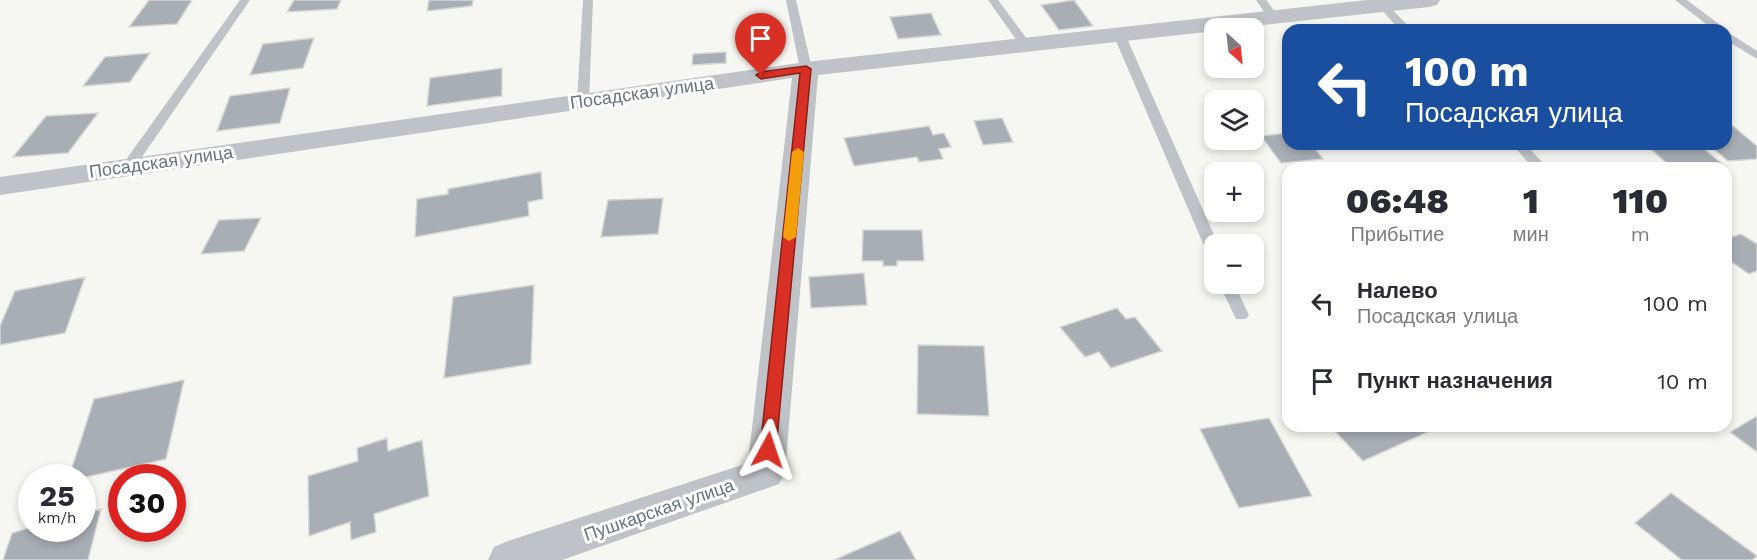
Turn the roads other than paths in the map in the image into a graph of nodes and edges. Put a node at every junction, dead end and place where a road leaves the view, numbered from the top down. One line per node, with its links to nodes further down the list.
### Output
1 (245, 0): 19 (lane)
2 (588, 0): 16 (lane)
3 (791, 0): 15 (lane, Пушкарская улица)
4 (993, 0): 13 (lane)
5 (1429, 0): 7 (street, Посадская улица)
6 (1680, 0): 10 (lane)
7 (1382, 5): 8 (street, Посадская улица); 9 (lane)
8 (1267, 9): 11 (street, Посадская улица)
9 (1400, 24)
10 (1713, 24)
11 (1119, 34): 13 (street, Посадская улица); 21 (lane)
12 (1732, 38): 14 (lane)
13 (1024, 43): 15 (street, Посадская улица)
14 (1757, 57)
15 (806, 69): 16 (street, Посадская улица); 24 (street, Пушкарская улица)
16 (583, 101): 19 (street, Посадская улица)
17 (1524, 150): 18 (lane)
18 (1535, 162)
19 (128, 167): 20 (street, Посадская улица)
20 (0, 186)
21 (1206, 234)
22 (1232, 294): 23 (lane)
23 (1241, 315)
24 (508, 560)

